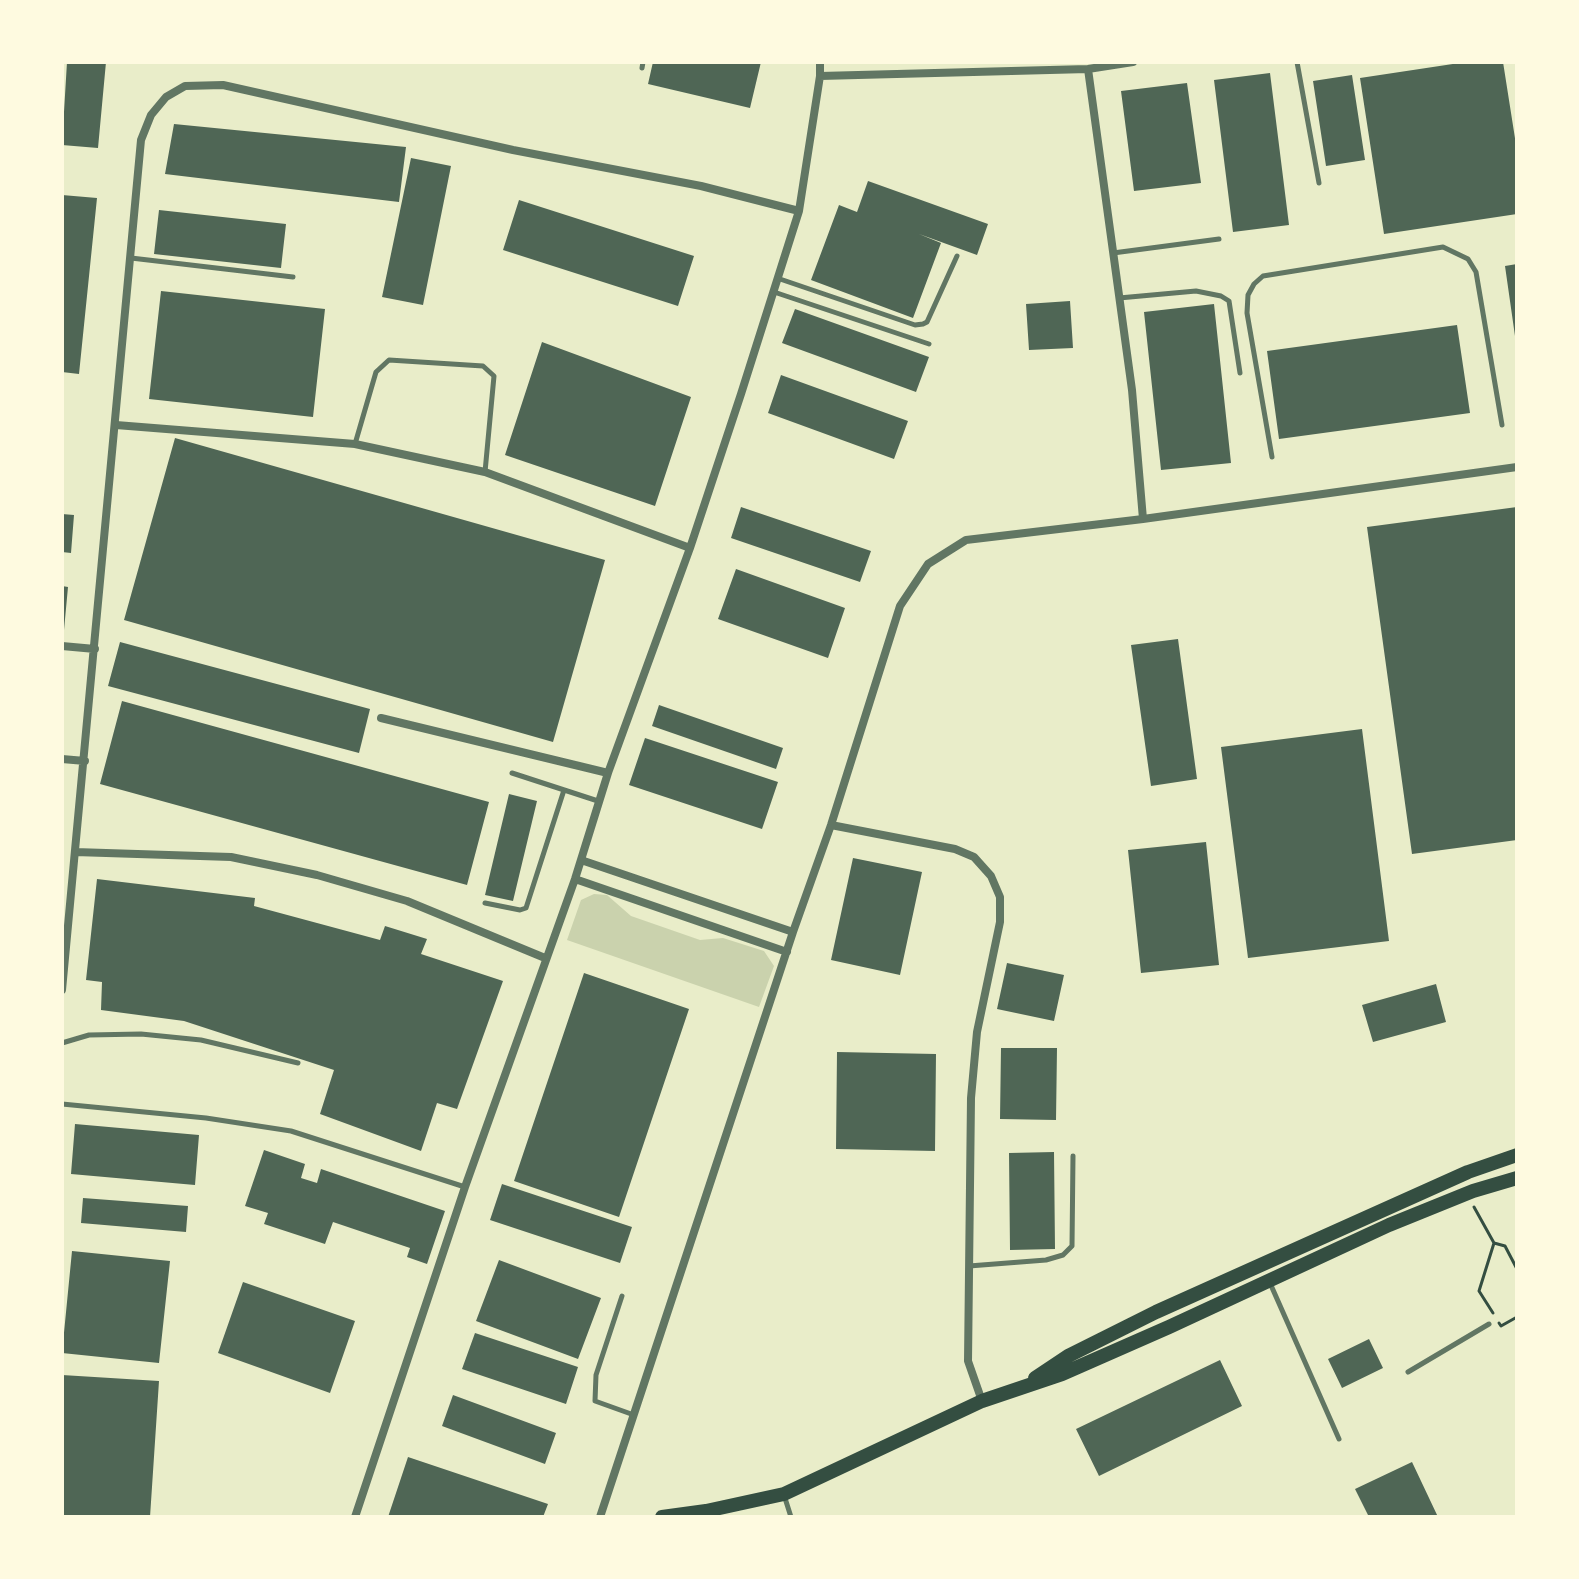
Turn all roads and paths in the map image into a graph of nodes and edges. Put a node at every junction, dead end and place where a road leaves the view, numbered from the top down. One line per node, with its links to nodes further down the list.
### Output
1 (820, 62): 5 (street)
2 (1133, 62): 4 (street)
3 (1297, 62): 6 (lane)
4 (1088, 69): 5 (street); 9 (street)
5 (820, 76): 7 (street)
6 (1319, 183)
7 (799, 211): 11 (street); 13 (street)
8 (1219, 239): 9 (lane)
9 (1113, 253): 15 (street)
10 (957, 256): 13 (lane)
11 (131, 258): 12 (lane); 18 (street)
12 (293, 277)
13 (776, 278): 14 (street)
14 (772, 291): 16 (lane); 25 (street)
15 (1119, 298): 17 (lane); 24 (street)
16 (929, 344)
17 (1240, 373)
18 (116, 425): 20 (street); 27 (street)
19 (1502, 425): 21 (lane)
20 (355, 444): 23 (street); 23 (lane)
21 (1272, 457)
22 (1517, 467): 24 (street)
23 (485, 472): 25 (street)
24 (1143, 519): 35 (street)
25 (690, 548): 32 (street)
26 (62, 646): 27 (street)
27 (95, 649): 30 (street)
28 (381, 718): 32 (street)
29 (62, 759): 30 (street)
30 (85, 761): 36 (street)
31 (512, 773): 33 (lane)
32 (608, 773): 34 (street)
33 (564, 790): 34 (lane); 39 (lane)
34 (599, 802): 37 (street)
35 (831, 825): 40 (street); 53 (street)
36 (75, 852): 42 (street); 43 (street)
37 (581, 860): 38 (street); 40 (street)
38 (575, 879): 41 (street); 42 (street)
39 (485, 903)
40 (793, 932): 41 (street)
41 (787, 952): 62 (street)
42 (545, 958): 50 (street)
43 (62, 990)
44 (62, 1043): 45 (lane)
45 (298, 1063)
46 (62, 1104): 50 (lane)
47 (1517, 1155): 60 (main road)
48 (1073, 1156): 53 (lane)
49 (1517, 1178): 51 (main road)
50 (465, 1187): 65 (street)
51 (1466, 1194): 52 (path); 55 (main road)
52 (1494, 1243): 54 (path); 57 (path)
53 (969, 1266): 61 (street)
54 (1517, 1269)
55 (1269, 1281): 60 (main road); 63 (lane)
56 (622, 1296): 62 (lane)
57 (1517, 1317)
58 (1489, 1324): 59 (lane)
59 (1408, 1372)
60 (1021, 1387): 61 (main road)
61 (982, 1401): 64 (main road)
62 (634, 1415): 66 (street)
63 (1339, 1439)
64 (784, 1494): 67 (main road); 68 (lane)
65 (355, 1517)
66 (600, 1517)
67 (662, 1517)
68 (791, 1517)

